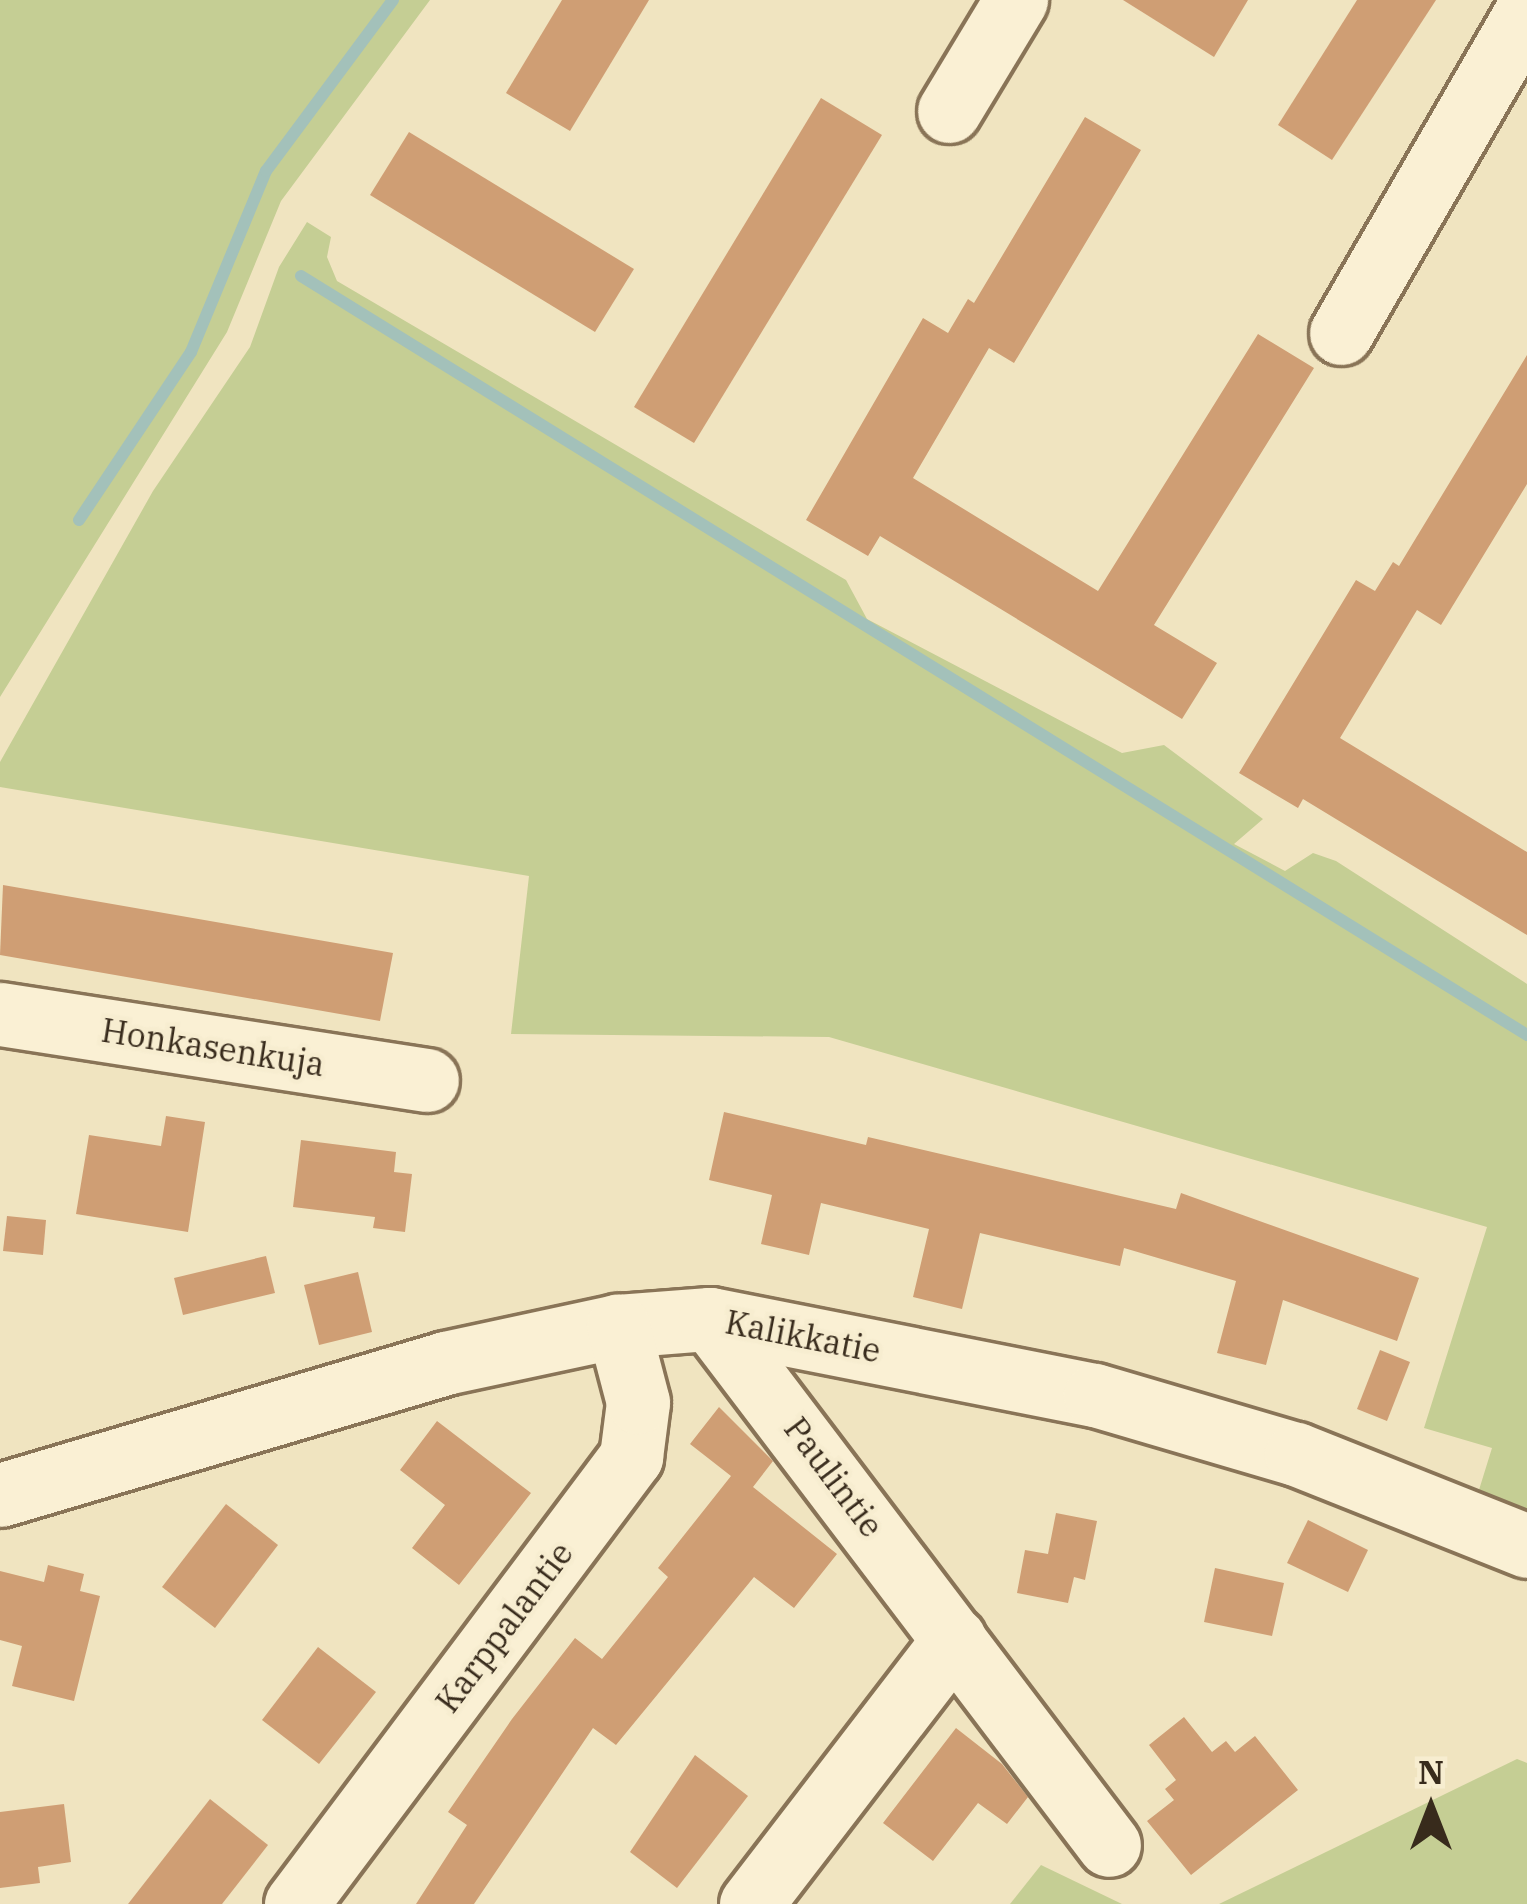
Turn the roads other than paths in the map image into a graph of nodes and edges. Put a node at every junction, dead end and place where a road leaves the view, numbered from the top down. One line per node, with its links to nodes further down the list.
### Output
1 (1011, 8): 3 (street)
2 (1527, 10): 4 (street)
3 (949, 111)
4 (1340, 333)
5 (0, 1014): 6 (street, Honkasenkuja)
6 (427, 1080)
7 (710, 1319): 8 (street, Kalikkatie); 10 (street, Kalikkatie); 11 (street, Paulintie)
8 (618, 1326): 9 (street, Kalikkatie); 13 (street, Karppalantie)
9 (0, 1495)
10 (1527, 1546)
11 (953, 1639): 12 (street, Paulintie); 14 (street)
12 (1109, 1844)
13 (296, 1904)
14 (751, 1904)

